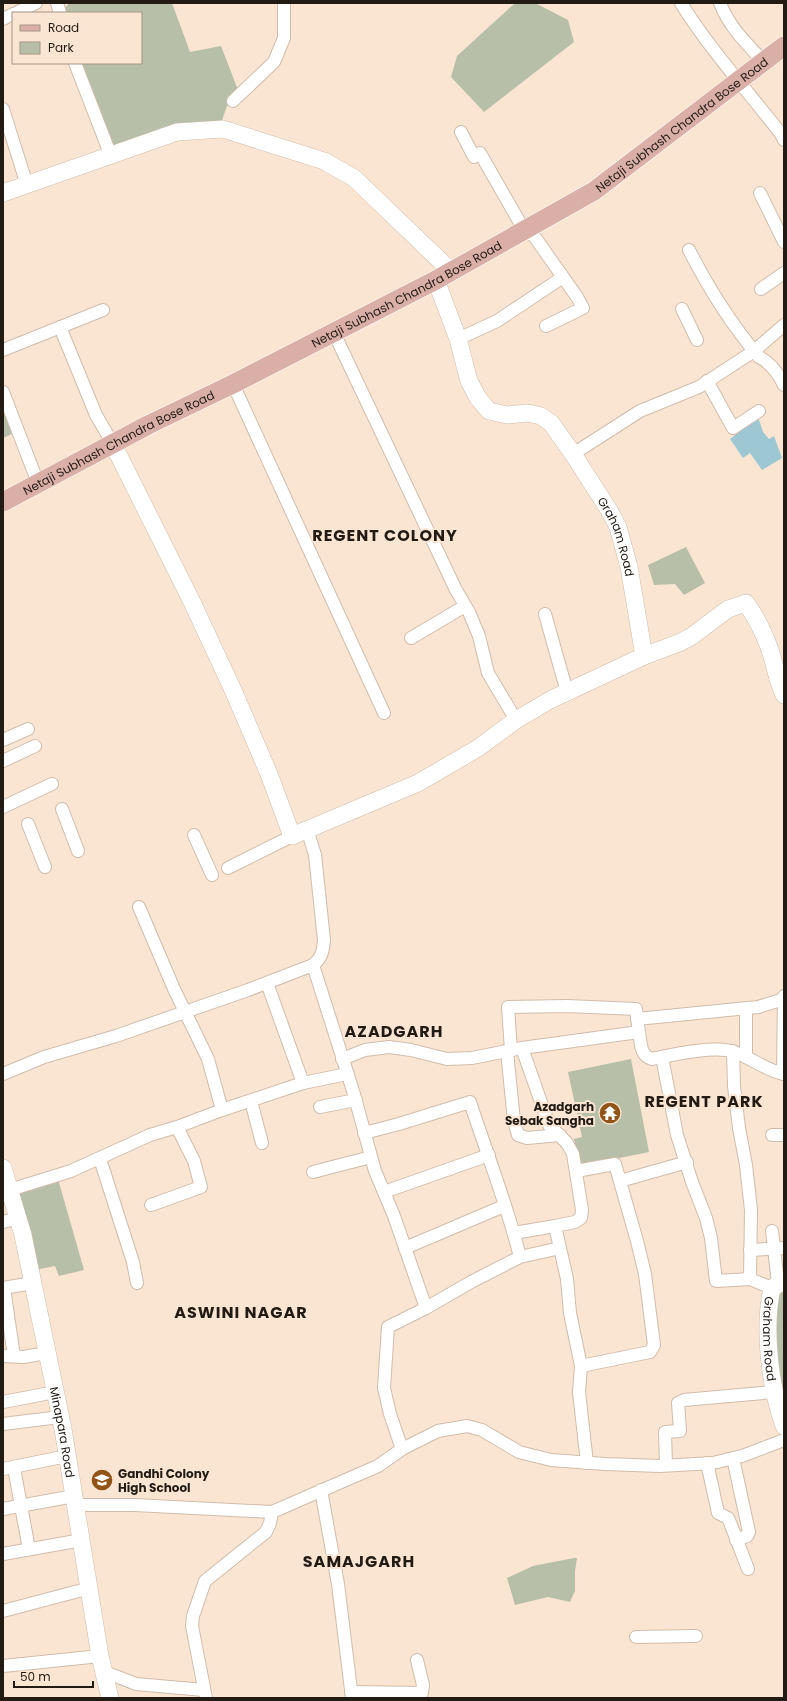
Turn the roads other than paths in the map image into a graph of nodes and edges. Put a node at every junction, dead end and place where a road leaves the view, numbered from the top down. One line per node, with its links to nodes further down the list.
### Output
1 (36, 3): 5 (street)
2 (284, 3): 10 (street)
3 (681, 3): 9 (street)
4 (720, 3): 7 (street)
5 (18, 12)
6 (784, 46): 7 (main road, Netaji Subhash Chandra Bose Road)
7 (764, 62): 9 (main road, Netaji Subhash Chandra Bose Road)
8 (75, 64): 14 (street)
9 (739, 80): 13 (street); 18 (main road, Netaji Subhash Chandra Bose Road)
10 (233, 101)
11 (3, 109): 15 (street)
12 (461, 132): 18 (street)
13 (784, 140)
14 (111, 156): 15 (street); 22 (street)
15 (27, 185): 16 (street)
16 (3, 193)
17 (760, 193): 19 (street)
18 (524, 230): 22 (main road, Netaji Subhash Chandra Bose Road); 23 (street)
19 (784, 242)
20 (689, 250): 34 (street)
21 (784, 273): 24 (street)
22 (444, 276): 30 (main road, Netaji Subhash Chandra Bose Road); 31 (street, Graham Road)
23 (563, 277): 28 (street); 31 (street)
24 (761, 289)
25 (682, 309): 32 (street)
26 (103, 310): 29 (street)
27 (784, 325): 34 (street)
28 (546, 326)
29 (60, 327): 33 (street); 40 (street)
30 (334, 333): 37 (main road, Netaji Subhash Chandra Bose Road); 44 (street)
31 (458, 339): 41 (street, Graham Road)
32 (697, 340)
33 (3, 350)
34 (754, 351): 35 (street); 36 (street)
35 (707, 381): 39 (street); 41 (street)
36 (784, 383)
37 (233, 384): 40 (main road, Netaji Subhash Chandra Bose Road); 50 (street)
38 (3, 392): 42 (street)
39 (759, 412)
40 (113, 444): 42 (main road, Netaji Subhash Chandra Bose Road); 60 (street)
41 (573, 454): 47 (street, Graham Road)
42 (38, 483): 43 (main road, Netaji Subhash Chandra Bose Road)
43 (3, 502)
44 (465, 606): 46 (street); 51 (street)
45 (545, 614): 48 (street)
46 (411, 638)
47 (644, 656): 48 (street); 49 (street)
48 (568, 692): 51 (street)
49 (784, 695)
50 (384, 713)
51 (516, 720): 60 (street)
52 (28, 729): 53 (street)
53 (3, 740)
54 (35, 746): 55 (street)
55 (3, 761)
56 (52, 784): 57 (street)
57 (3, 807)
58 (62, 809): 62 (street)
59 (28, 824): 63 (street)
60 (300, 833): 64 (street); 67 (street)
61 (194, 835): 65 (street)
62 (78, 851)
63 (45, 867)
64 (228, 868)
65 (212, 875)
66 (139, 907): 72 (street)
67 (313, 965): 68 (street); 80 (street)
68 (267, 983): 72 (street); 84 (street)
69 (784, 996): 70 (street)
70 (784, 999): 71 (street); 75 (street)
71 (746, 1009): 73 (street); 79 (street)
72 (186, 1013): 81 (street); 88 (street)
73 (637, 1019): 74 (street); 76 (street)
74 (639, 1032): 76 (street); 78 (street)
75 (784, 1033): 83 (street)
76 (514, 1050): 80 (street); 91 (street); 91 (street)
77 (733, 1051): 78 (street); 79 (street); 112 (street)
78 (662, 1057): 96 (street)
79 (746, 1057): 83 (street)
80 (342, 1059): 82 (street)
81 (3, 1074)
82 (347, 1074): 84 (street); 85 (street)
83 (783, 1074)
84 (303, 1083): 86 (street)
85 (356, 1100): 87 (street); 90 (street)
86 (251, 1101): 88 (street); 92 (street)
87 (320, 1107)
88 (222, 1110): 89 (street)
89 (177, 1127): 95 (street); 103 (street)
90 (364, 1133): 93 (street); 94 (street)
91 (560, 1136): 98 (street)
92 (262, 1143)
93 (489, 1155): 102 (street); 104 (street)
94 (371, 1157): 99 (street); 102 (street)
95 (100, 1159): 101 (street); 116 (street)
96 (687, 1162): 100 (street); 114 (street)
97 (3, 1168): 101 (street, Minapara Road)
98 (576, 1171): 100 (street); 106 (street)
99 (313, 1172)
100 (620, 1181): 122 (street)
101 (7, 1191): 105 (street, Minapara Road)
102 (384, 1192): 109 (street)
103 (151, 1205)
104 (504, 1206): 108 (street); 109 (street)
105 (11, 1220): 115 (street, Minapara Road)
106 (555, 1226): 108 (street); 110 (street)
107 (772, 1231): 111 (street)
108 (514, 1233): 113 (street)
109 (405, 1248): 119 (street)
110 (560, 1248): 113 (street); 122 (street)
111 (779, 1248): 112 (street); 117 (street)
112 (750, 1250): 114 (street)
113 (520, 1257): 119 (street)
114 (750, 1279): 117 (street)
115 (33, 1283): 118 (street); 120 (street, Minapara Road)
116 (137, 1283)
117 (778, 1284): 124 (street, Graham Road)
118 (3, 1288): 121 (street)
119 (426, 1308): 130 (street)
120 (47, 1353): 121 (street); 123 (street, Minapara Road)
121 (8, 1356)
122 (581, 1366): 133 (street)
123 (55, 1392): 125 (street); 126 (street, Minapara Road)
124 (774, 1392): 128 (street, Graham Road); 135 (street)
125 (3, 1402)
126 (60, 1417): 127 (street); 131 (street, Minapara Road)
127 (3, 1424)
128 (784, 1426)
129 (784, 1440): 132 (street)
130 (402, 1449): 133 (street); 137 (street)
131 (67, 1456): 136 (street); 138 (street, Minapara Road)
132 (733, 1458): 134 (street); 143 (street)
133 (587, 1463): 135 (street)
134 (707, 1463): 135 (street); 143 (street)
135 (666, 1466)
136 (8, 1468): 139 (street)
137 (321, 1490): 141 (street); 157 (street)
138 (75, 1500): 139 (street); 141 (street); 142 (street, Minapara Road)
139 (21, 1506): 140 (street); 144 (street)
140 (3, 1509)
141 (272, 1512): 156 (street)
142 (82, 1540): 144 (street); 147 (street, Minapara Road)
143 (736, 1540): 146 (street)
144 (29, 1549): 145 (street)
145 (3, 1554)
146 (748, 1569)
147 (90, 1588): 148 (street); 151 (street, Minapara Road)
148 (3, 1611)
149 (696, 1636): 150 (street)
150 (636, 1637)
151 (100, 1656): 153 (street); 154 (street, Minapara Road)
152 (417, 1660): 157 (street)
153 (3, 1666)
154 (105, 1672): 155 (street); 158 (street, Minapara Road)
155 (174, 1693): 156 (street)
156 (205, 1694)
157 (352, 1695)
158 (110, 1698)

